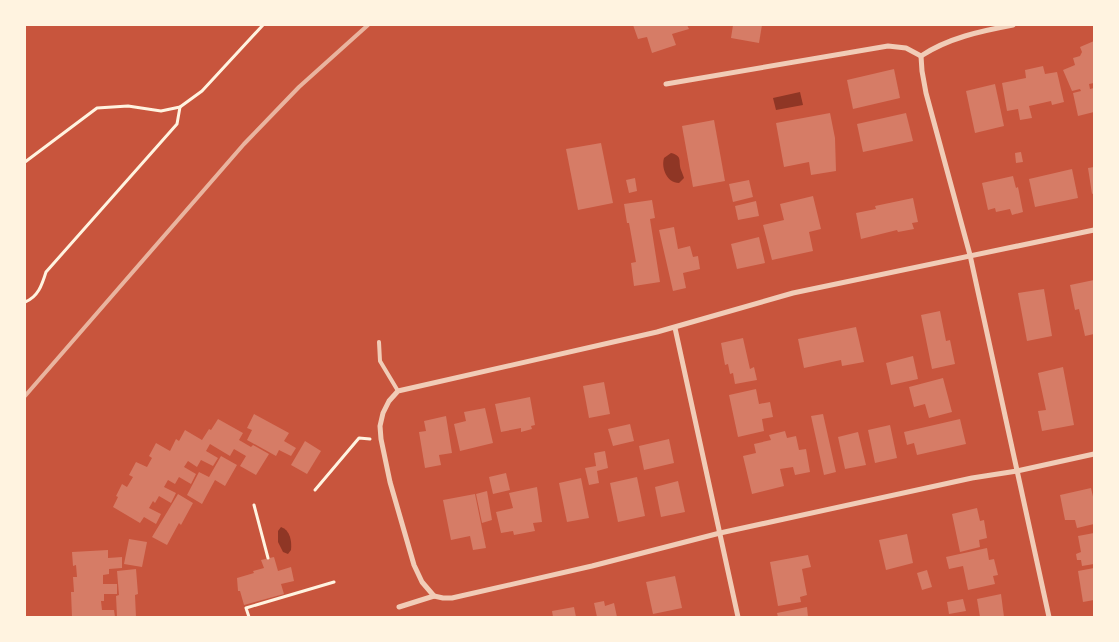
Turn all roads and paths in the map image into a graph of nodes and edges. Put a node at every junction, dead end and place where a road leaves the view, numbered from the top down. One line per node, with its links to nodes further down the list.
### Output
1 (264, 25): 5 (path)
2 (1013, 25): 3 (street)
3 (921, 56): 4 (street); 8 (street)
4 (666, 84)
5 (180, 106): 6 (path); 9 (path)
6 (25, 162)
7 (1094, 230): 8 (street)
8 (970, 255): 10 (street); 15 (street)
9 (25, 302)
10 (675, 328): 12 (street); 18 (street)
11 (379, 342): 12 (lane)
12 (398, 391): 21 (street)
13 (359, 438): 16 (path)
14 (1094, 454): 15 (street)
15 (1018, 471): 18 (street); 25 (street)
16 (315, 490)
17 (254, 505): 19 (path)
18 (720, 533): 21 (street); 24 (street)
19 (268, 558)
20 (334, 582): 23 (path)
21 (434, 596): 22 (street)
22 (399, 607)
23 (249, 617)
24 (738, 617)
25 (1049, 617)

